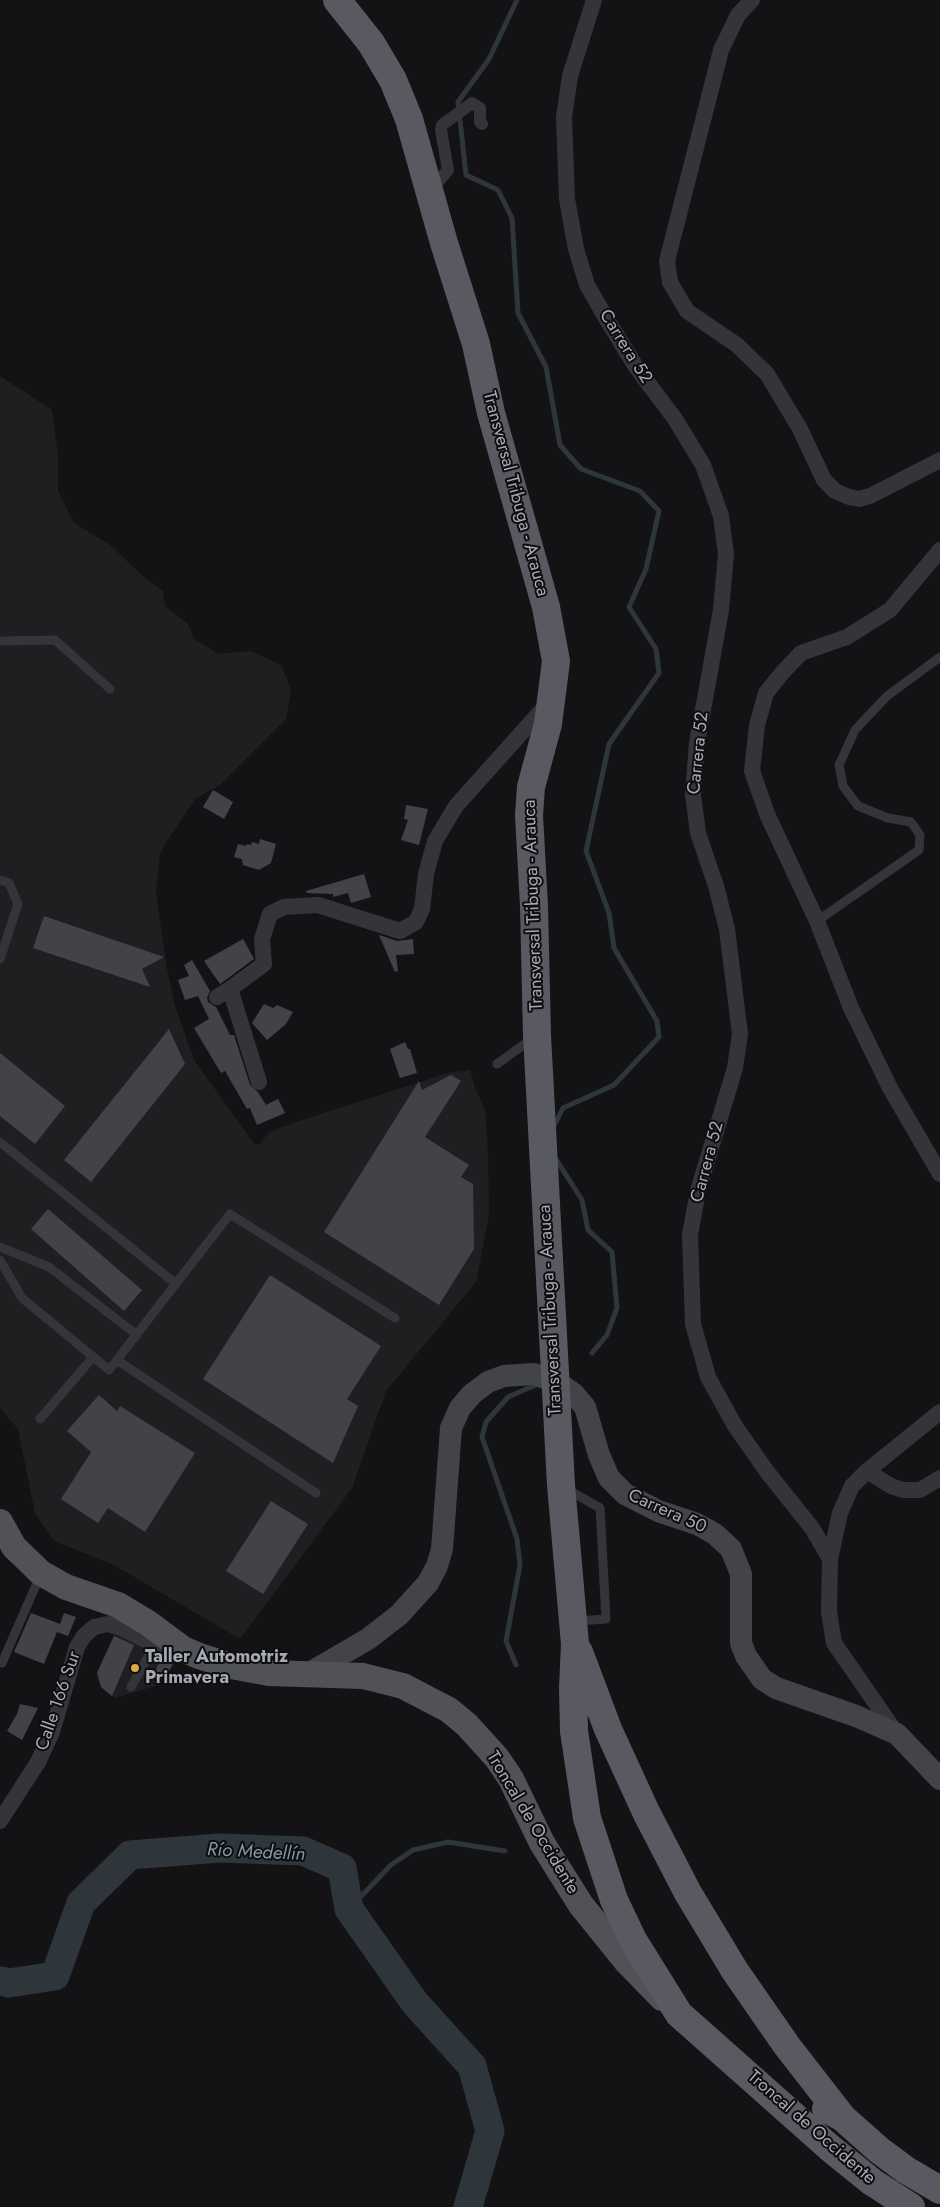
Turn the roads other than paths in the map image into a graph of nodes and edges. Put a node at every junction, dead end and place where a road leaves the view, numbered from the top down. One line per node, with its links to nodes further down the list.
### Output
1 (337, 0): 5 (highway, Transversal Tribuga - Arauca)
2 (594, 0): 35 (street, Carrera 52)
3 (752, 0): 6 (street)
4 (482, 124): 5 (street)
5 (430, 192): 11 (highway, Transversal Tribuga - Arauca)
6 (940, 460)
7 (940, 550): 13 (street)
8 (0, 641): 10 (lane)
9 (940, 657): 13 (lane)
10 (110, 689)
11 (551, 700): 15 (highway, Transversal Tribuga - Arauca); 17 (street)
12 (0, 880): 14 (lane)
13 (816, 921): 19 (street)
14 (0, 959)
15 (537, 1035): 16 (lane); 27 (highway, Transversal Tribuga - Arauca)
16 (496, 1064)
17 (259, 1082)
18 (0, 1142): 22 (lane)
19 (940, 1174)
20 (0, 1247): 24 (lane)
21 (0, 1260): 25 (lane)
22 (176, 1284): 23 (lane); 24 (lane)
23 (395, 1318)
24 (137, 1334): 26 (lane)
25 (93, 1357): 26 (lane); 29 (lane)
26 (117, 1360): 33 (lane)
27 (557, 1382): 32 (highway, Transversal Tribuga - Arauca); 41 (main road, Carrera 50); 43 (main road, Carrera 50)
28 (940, 1412): 30 (street)
29 (40, 1419)
30 (867, 1471): 31 (street); 35 (street)
31 (940, 1478)
32 (561, 1485): 37 (highway, Transversal Tribuga - Arauca); 37 (lane)
33 (316, 1493)
34 (2, 1529): 36 (main road, Troncal de Occidente)
35 (830, 1559): 43 (street)
36 (41, 1573): 39 (main road, Troncal de Occidente); 40 (lane)
37 (574, 1633): 46 (highway, Transversal Tribuga - Arauca); 48 (highway, Transversal Tribuga - Arauca)
38 (154, 1646): 39 (street, Calle 166 Sur); 42 (lane); 45 (street, Calle 166 Sur)
39 (199, 1656): 41 (main road, Troncal de Occidente)
40 (0, 1662)
41 (306, 1675): 46 (main road, Troncal de Occidente)
42 (131, 1687)
43 (897, 1734): 44 (main road, Carrera 50)
44 (940, 1780)
45 (0, 1821)
46 (679, 2014): 47 (highway, Troncal de Occidente)
47 (736, 2062): 48 (highway, Troncal de Occidente); 50 (highway, Troncal de Occidente)
48 (843, 2118): 49 (highway, Troncal de Occidente)
49 (940, 2190)
50 (911, 2207)

